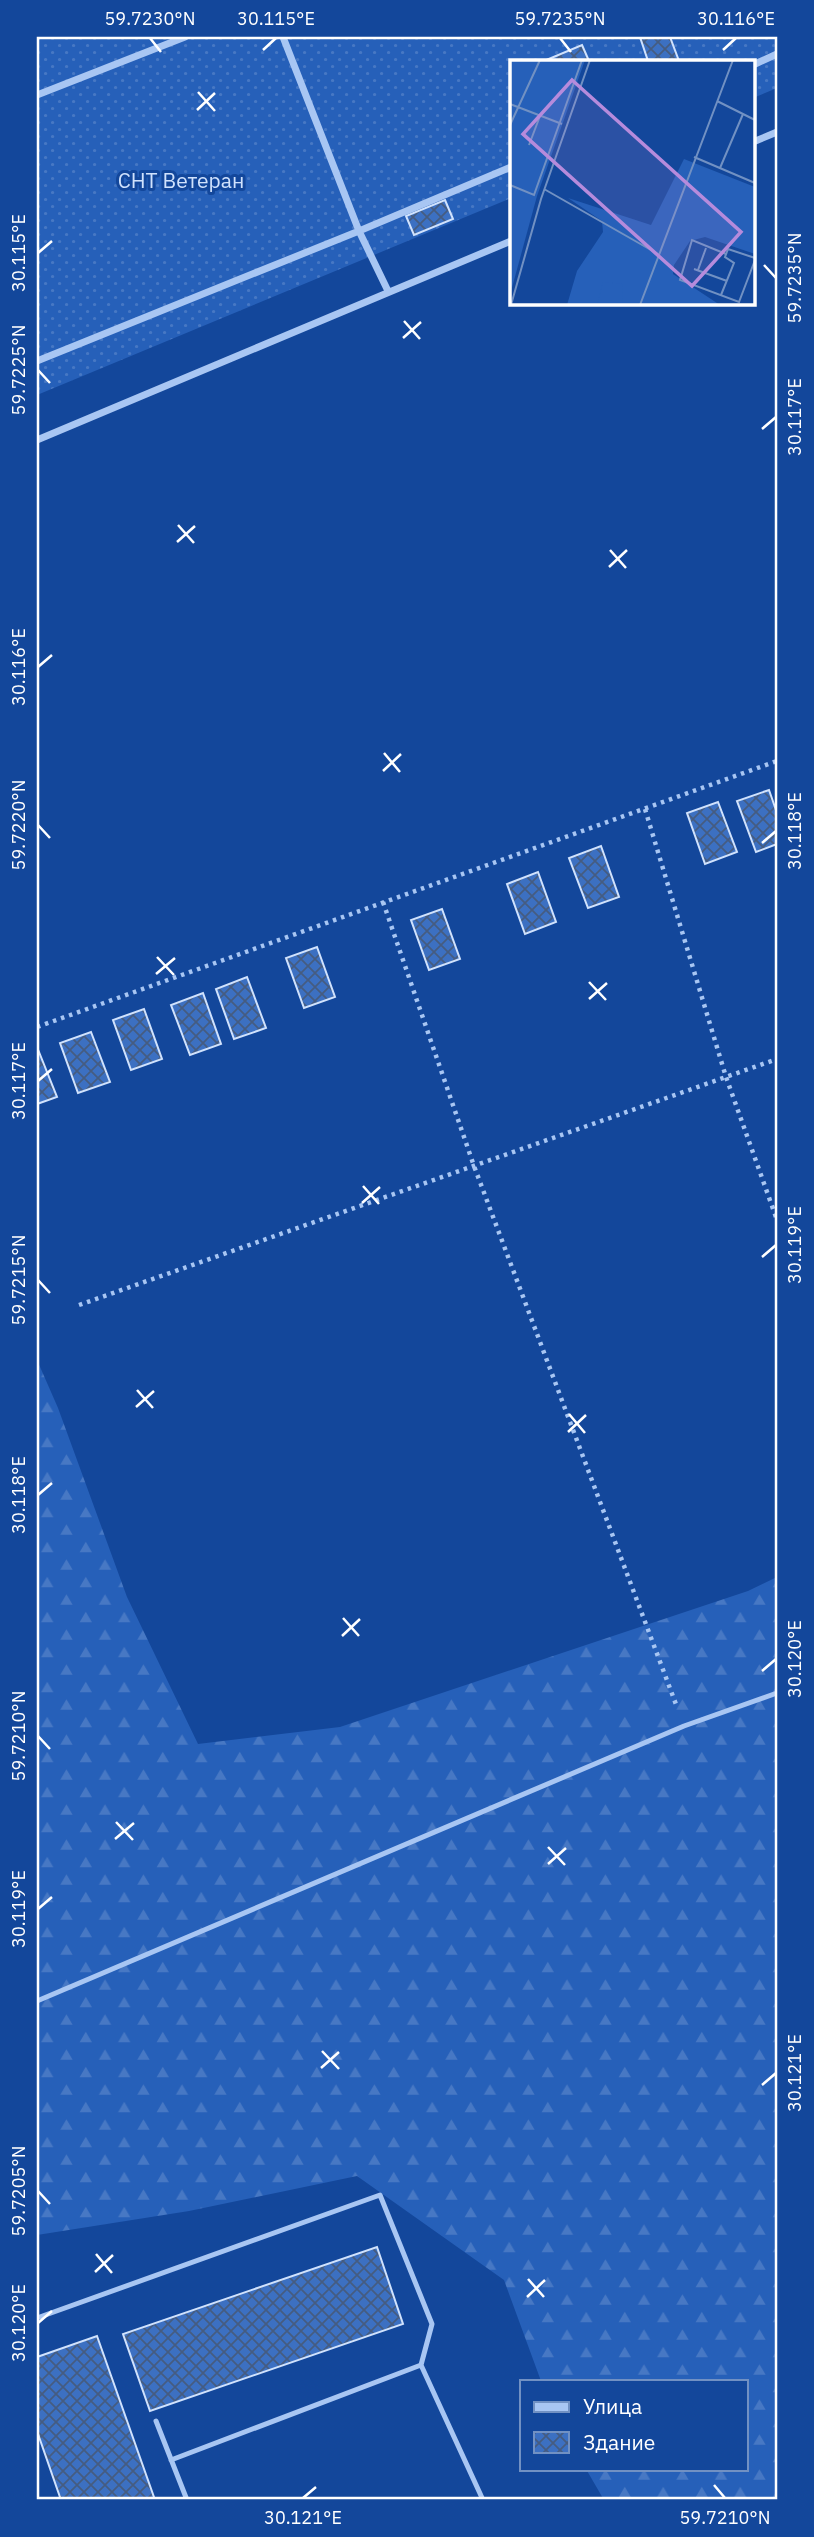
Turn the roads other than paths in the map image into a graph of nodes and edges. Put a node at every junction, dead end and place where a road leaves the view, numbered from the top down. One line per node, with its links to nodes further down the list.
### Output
1 (185, 37): 5 (street)
2 (283, 37): 9 (street)
3 (777, 54): 4 (street)
4 (754, 65)
5 (37, 95)
6 (777, 132): 7 (street)
7 (754, 142)
8 (510, 167): 9 (street)
9 (359, 231): 11 (street); 12 (street)
10 (510, 241): 11 (street)
11 (388, 291): 13 (street)
12 (37, 361)
13 (37, 440)
14 (777, 1693): 15 (lane)
15 (37, 2001)
16 (37, 2318): 17 (lane)
17 (421, 2365): 19 (lane); 21 (lane)
18 (156, 2421): 19 (lane)
19 (171, 2460): 20 (lane)
20 (187, 2500)
21 (483, 2500)

